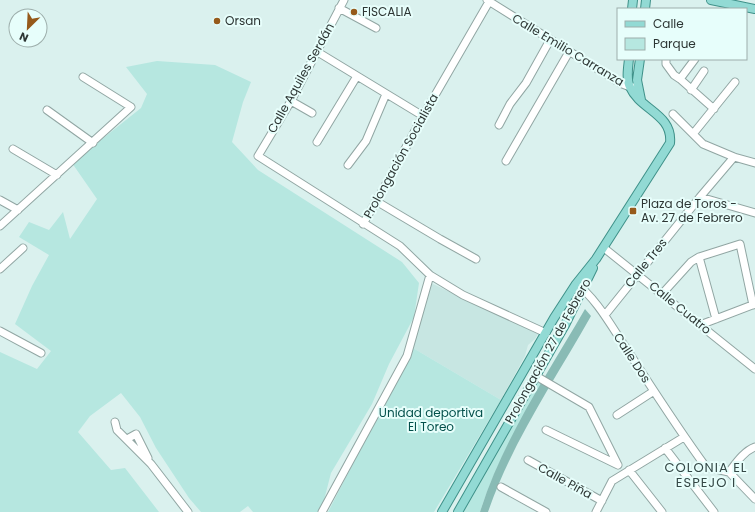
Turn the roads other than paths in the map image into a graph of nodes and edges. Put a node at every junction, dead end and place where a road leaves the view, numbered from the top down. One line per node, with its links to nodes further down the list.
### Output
1 (344, 0): 4 (street, Calle Aquiles Serdán)
2 (711, 0): 5 (main road)
3 (489, 1): 7 (street, Calle Emilio Carranza); 27 (street, Prolongación Socialista)
4 (339, 8): 6 (street); 8 (street, Calle Aquiles Serdán)
5 (755, 9)
6 (376, 28)
7 (550, 40): 9 (street, Calle Emilio Carranza); 28 (street)
8 (316, 51): 15 (street); 22 (street, Calle Aquiles Serdán)
9 (569, 52): 19 (street, Calle Emilio Carranza); 35 (street)
10 (629, 60): 19 (main road)
11 (640, 60): 19 (main road)
12 (666, 60): 17 (street)
13 (694, 60): 17 (street)
14 (704, 71): 20 (street)
15 (357, 76): 21 (street); 30 (street)
16 (83, 77): 31 (street)
17 (680, 79): 20 (street)
18 (735, 82): 23 (street)
19 (634, 87): 47 (main road)
20 (691, 90): 23 (street)
21 (386, 94): 27 (street); 37 (street)
22 (291, 101): 25 (street); 33 (street, Calle Aquiles Serdán)
23 (714, 109): 29 (street)
24 (47, 110): 31 (street)
25 (312, 113)
26 (673, 114): 29 (street)
27 (422, 116): 41 (street, Prolongación Socialista)
28 (500, 125)
29 (693, 134): 34 (street)
30 (317, 142)
31 (93, 143): 38 (street)
32 (13, 149): 38 (street)
33 (258, 156): 44 (street, Prolongación Socialista)
34 (734, 156): 36 (street); 39 (street, Calle Tres)
35 (506, 161)
36 (755, 163)
37 (348, 165)
38 (57, 175): 42 (street)
39 (700, 197): 43 (street); 52 (street, Calle Tres)
40 (0, 200): 42 (street)
41 (376, 201): 44 (street, Prolongación Socialista); 49 (street)
42 (18, 210): 45 (street)
43 (755, 213)
44 (363, 224): 53 (street)
45 (0, 226)
46 (23, 248): 51 (street)
47 (604, 248): 50 (main road); 52 (street, Calle Cuatro)
48 (698, 257): 56 (street); 57 (street); 59 (street)
49 (476, 259)
50 (596, 259): 54 (main road, Prolongación 27 de Febrero); 55 (main road, Prolongación 27 de Febrero)
51 (0, 269)
52 (637, 274): 56 (street, Calle Cuatro); 58 (street, Calle Tres)
53 (430, 275): 62 (street); 84 (street)
54 (576, 284): 55 (street, Calle Dos); 62 (main road, Prolongación 27 de Febrero)
55 (584, 288): 58 (street, Calle Dos); 65 (main road, Prolongación 27 de Febrero)
56 (662, 294): 60 (street, Calle Cuatro)
57 (754, 304): 59 (street)
58 (604, 315): 66 (street, Calle Dos)
59 (716, 319): 60 (street)
60 (700, 325): 64 (street, Calle Cuatro)
61 (0, 331): 63 (street)
62 (546, 332): 85 (main road, Prolongación 27 de Febrero)
63 (42, 353)
64 (753, 364)
65 (536, 376): 76 (street); 86 (main road, Prolongación 27 de Febrero)
66 (654, 391): 67 (street); 70 (street, Calle Dos)
67 (616, 415)
68 (115, 422): 71 (street)
69 (546, 430): 76 (street)
70 (684, 437): 73 (street); 78 (street, Calle Dos)
71 (127, 440): 75 (street); 75 (street)
72 (755, 447): 78 (street)
73 (665, 448): 77 (street); 89 (street)
74 (528, 460): 81 (street, Calle Piña)
75 (151, 464): 83 (street)
76 (618, 465): 77 (street)
77 (626, 472): 81 (street); 88 (street)
78 (729, 472): 80 (street)
79 (501, 487): 87 (street)
80 (755, 499)
81 (602, 501): 82 (street)
82 (600, 511)
83 (188, 512)
84 (322, 512)
85 (442, 512)
86 (458, 512)
87 (546, 512)
88 (662, 512)
89 (714, 512)

